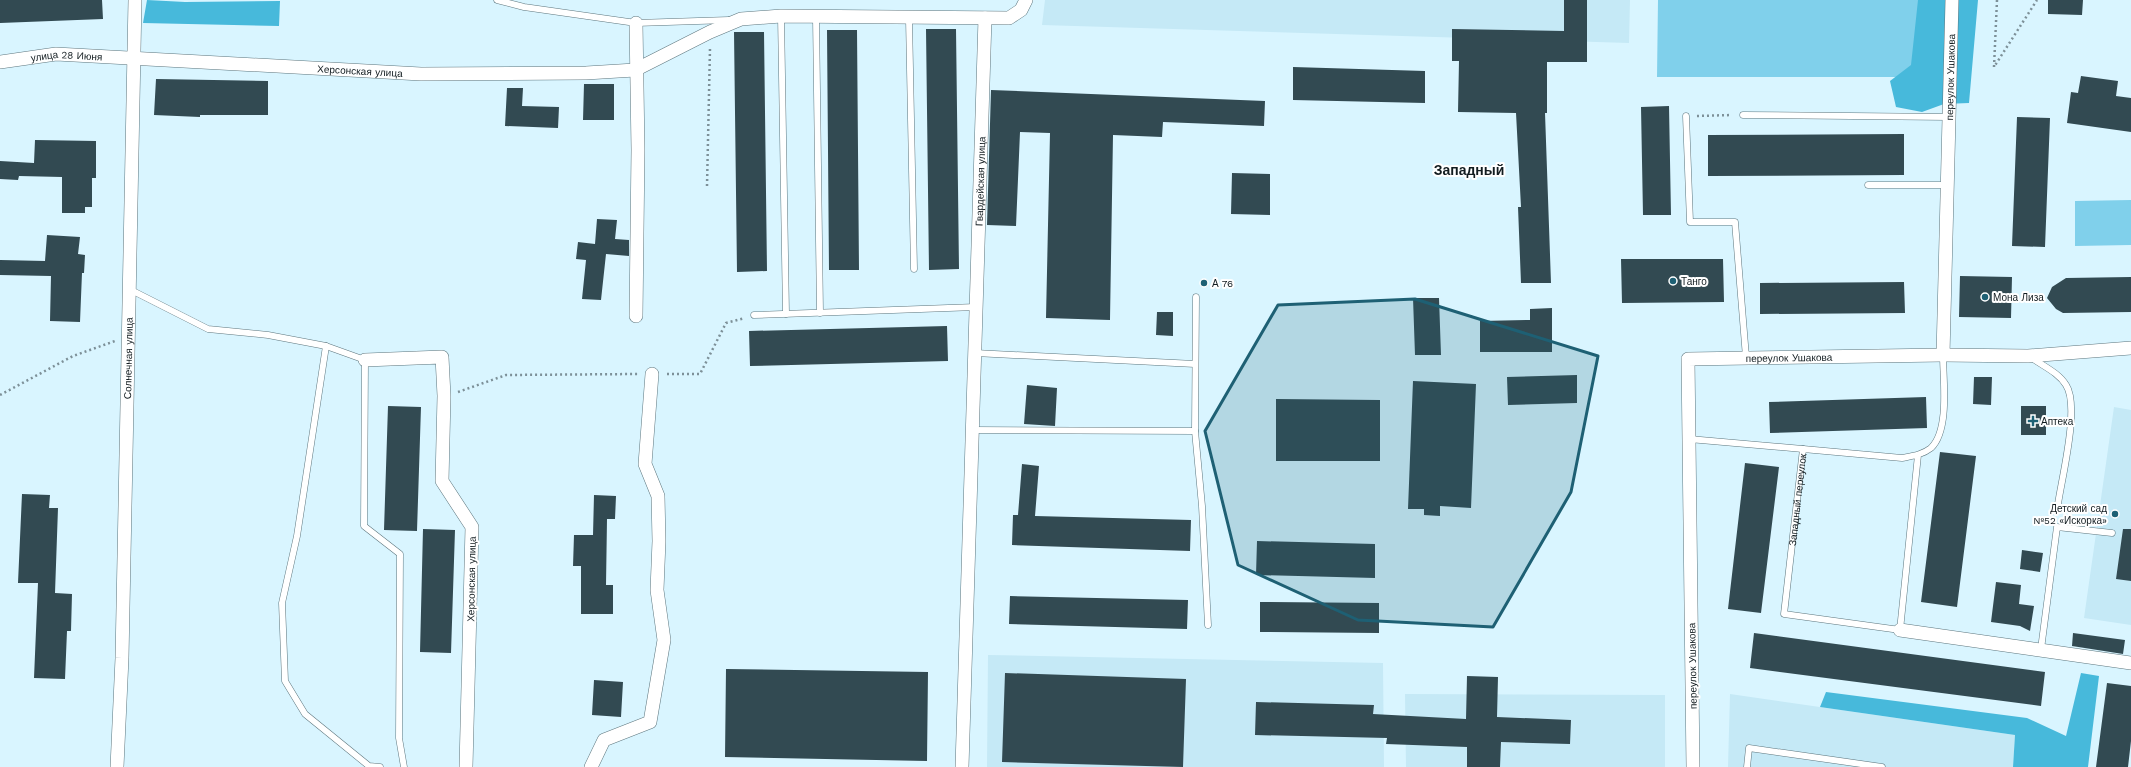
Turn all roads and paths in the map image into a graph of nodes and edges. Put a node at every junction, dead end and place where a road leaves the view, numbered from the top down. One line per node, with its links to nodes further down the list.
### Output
1 (135, 0): 14 (street, Солнечная улица)
2 (497, 0): 12 (lane)
3 (1026, 0): 10 (street)
4 (1952, 0): 19 (street, переулок Ушакова)
5 (1997, 0): 6 (path)
6 (2037, 0)
7 (781, 16): 8 (street); 11 (street); 28 (lane)
8 (816, 17): 9 (street); 27 (lane)
9 (909, 18): 10 (street); 23 (lane)
10 (985, 18): 26 (street, Гвардейская улица)
11 (741, 19): 12 (lane); 13 (street)
12 (636, 23): 16 (street)
13 (710, 32): 16 (street); 22 (path)
14 (134, 59): 15 (street, улица 28 Июня); 16 (street, Херсонская улица); 24 (street, Солнечная улица)
15 (0, 62)
16 (635, 70): 30 (street)
17 (1743, 115): 18 (path); 19 (lane)
18 (1686, 116): 37 (lane)
19 (1949, 117): 21 (street, переулок Ушакова)
20 (1868, 185): 21 (lane)
21 (1947, 185): 35 (street, переулок Ушакова)
22 (707, 186)
23 (914, 269)
24 (129, 289): 31 (street, Солнечная улица); 32 (lane)
25 (1196, 297): 39 (lane)
26 (976, 307): 27 (lane); 34 (street, Гвардейская улица)
27 (820, 313): 28 (lane)
28 (786, 314): 29 (lane)
29 (754, 315): 40 (path)
30 (636, 316)
31 (128, 336): 41 (path); 54 (street, Солнечная улица)
32 (326, 346): 38 (lane); 55 (lane)
33 (2131, 348): 36 (street)
34 (975, 353): 39 (lane); 43 (street, Гвардейская улица)
35 (1943, 355): 36 (street); 37 (street, переулок Ушакова); 47 (lane, Западный переулок)
36 (2028, 356): 48 (lane)
37 (1746, 357): 45 (street, переулок Ушакова)
38 (365, 360): 42 (street, Херсонская улица); 56 (lane)
39 (1195, 364): 44 (lane)
40 (652, 374): 42 (path); 58 (street)
41 (0, 395)
42 (444, 396): 57 (street, Херсонская улица)
43 (971, 430): 44 (lane); 59 (street, Гвардейская улица)
44 (1195, 431): 50 (lane)
45 (1689, 439): 46 (lane); 60 (street, переулок Ушакова)
46 (1803, 449): 47 (lane, Западный переулок); 51 (lane, Западный переулок)
47 (1918, 455): 51 (lane)
48 (2058, 504)
49 (2112, 533): 52 (lane)
50 (1208, 625)
51 (1900, 630): 52 (street, Западный переулок)
52 (2041, 649): 53 (street, Западный переулок)
53 (2131, 663)
54 (117, 767)
55 (380, 767)
56 (404, 767)
57 (466, 767)
58 (591, 767)
59 (962, 767)
60 (1693, 767)
61 (1747, 767): 62 (lane)
62 (1882, 767)

